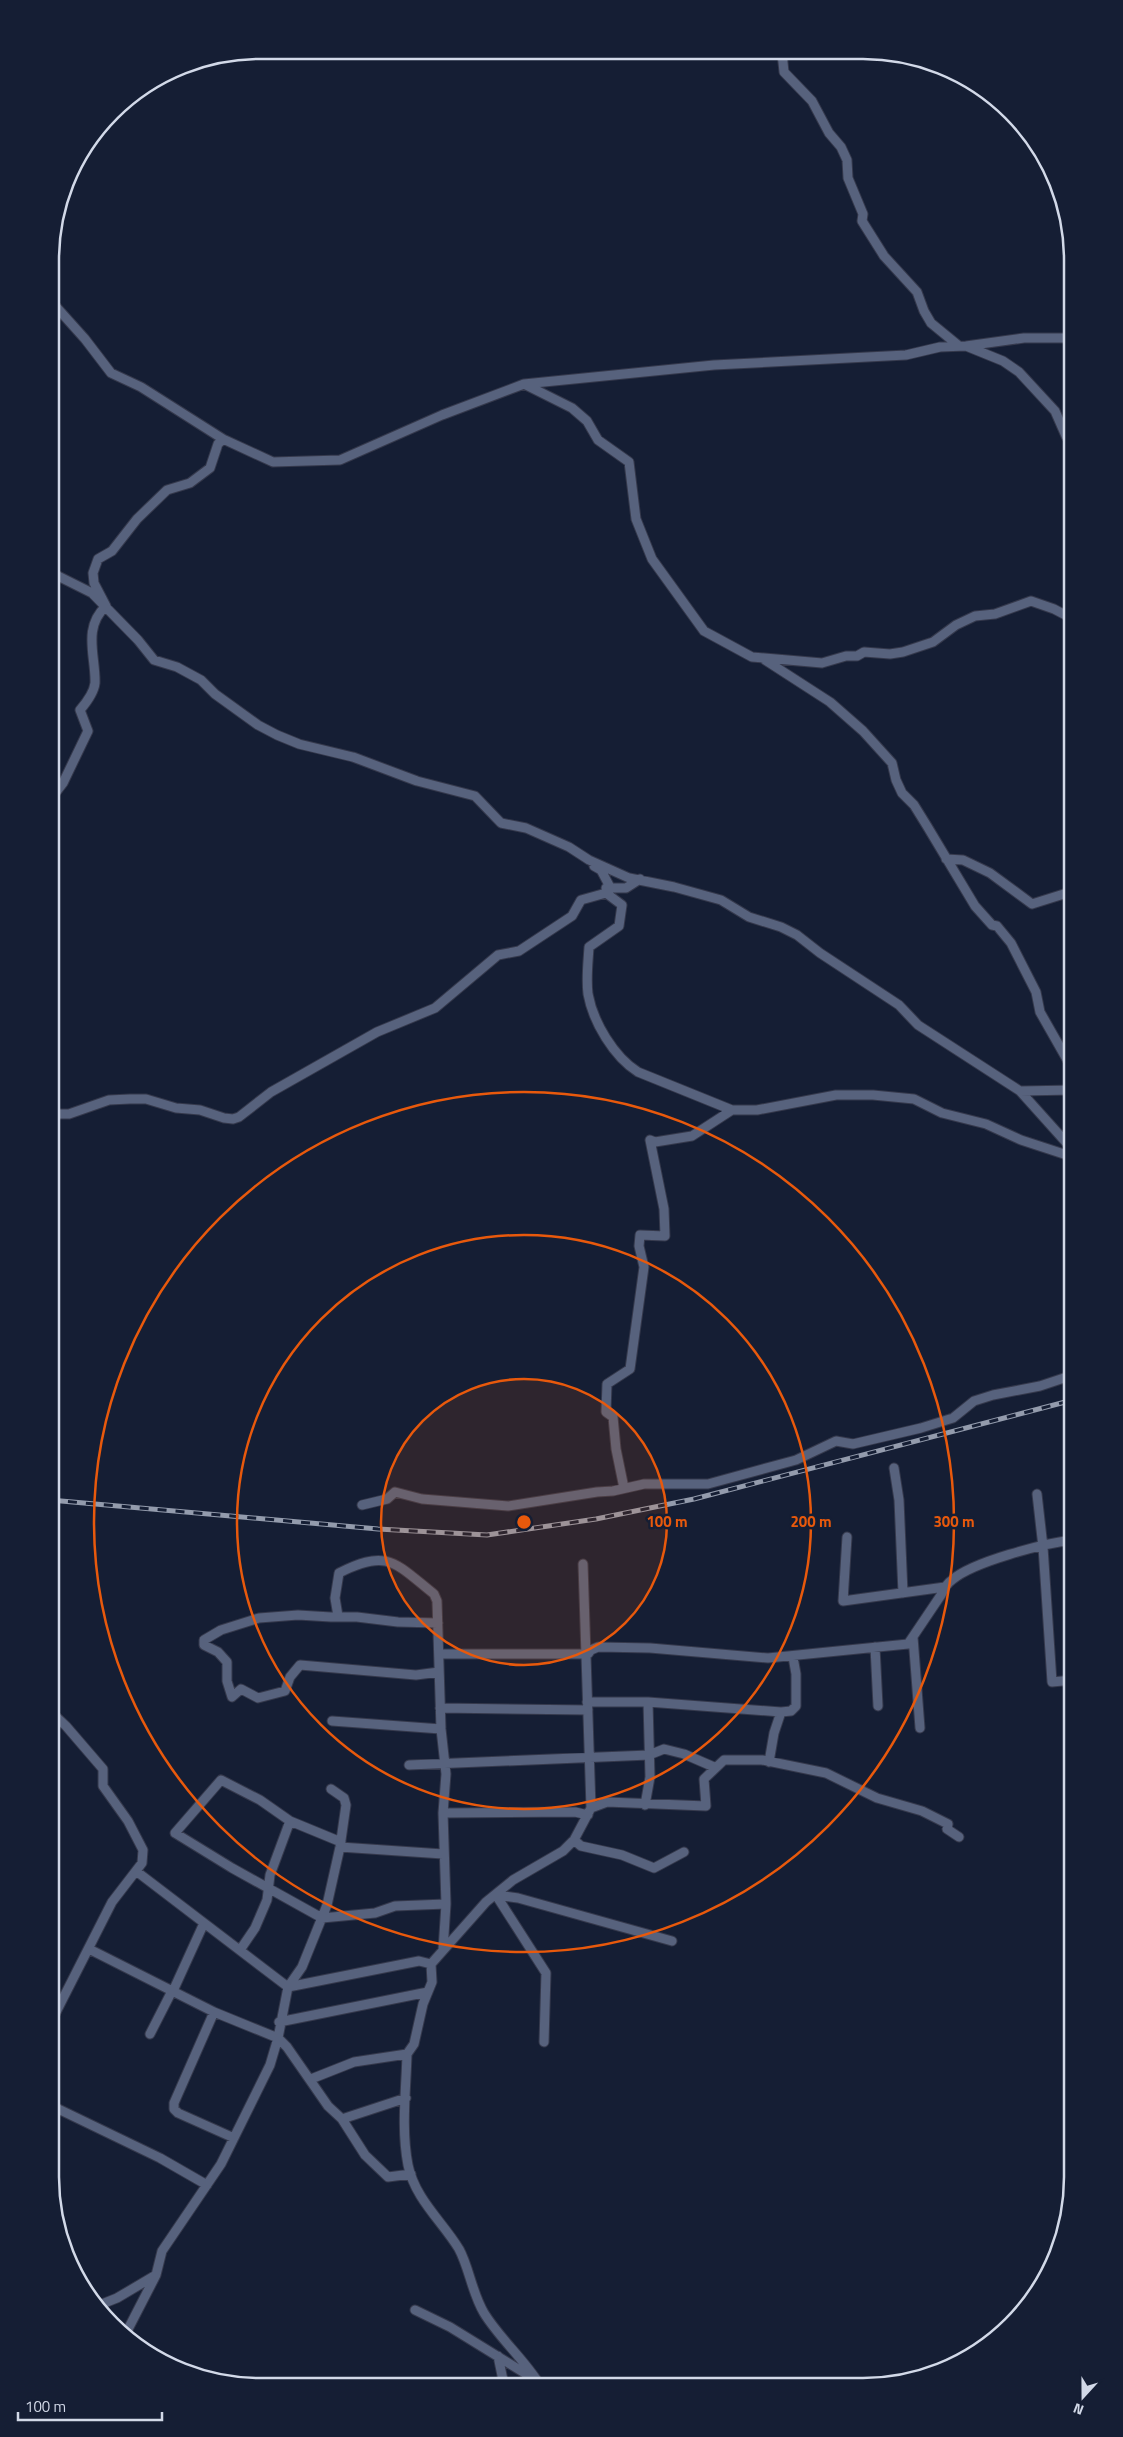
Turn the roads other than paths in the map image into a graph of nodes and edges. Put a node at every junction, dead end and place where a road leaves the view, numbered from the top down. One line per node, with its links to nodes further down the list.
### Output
1 (783, 59): 4 (street)
2 (59, 310): 7 (street)
3 (1064, 338): 4 (street)
4 (962, 346): 5 (street); 6 (street)
5 (524, 384): 7 (street); 11 (street)
6 (1064, 431)
7 (223, 439): 9 (street)
8 (59, 576): 9 (street)
9 (106, 606): 12 (street); 14 (street)
10 (1064, 614): 11 (street)
11 (760, 658): 13 (street)
12 (59, 788)
13 (946, 859): 17 (street); 18 (street)
14 (589, 860): 15 (street); 16 (street)
15 (640, 879): 16 (street); 20 (street)
16 (608, 890): 21 (street); 22 (street)
17 (1064, 894)
18 (1064, 1054)
19 (1064, 1090): 20 (street)
20 (1020, 1091): 23 (street)
21 (732, 1110): 24 (street); 27 (street)
22 (59, 1114)
23 (1064, 1140)
24 (1064, 1155)
25 (1064, 1378): 27 (street)
26 (894, 1468): 35 (street)
27 (624, 1488): 29 (street)
28 (1037, 1494): 32 (street)
29 (362, 1505)
30 (847, 1537): 35 (street)
31 (1064, 1542): 32 (street)
32 (1043, 1546): 34 (street); 44 (street)
33 (583, 1564): 41 (street)
34 (944, 1587): 35 (street); 38 (street)
35 (903, 1593)
36 (338, 1616): 37 (street); 37 (street); 43 (street)
37 (438, 1623): 40 (street)
38 (914, 1637): 39 (street); 52 (street)
39 (875, 1647): 42 (street); 47 (street)
40 (440, 1654): 41 (street); 43 (street)
41 (588, 1654): 42 (street); 46 (street)
42 (794, 1657): 49 (street)
43 (439, 1672): 48 (street)
44 (1064, 1681)
45 (648, 1702): 46 (street); 49 (street); 54 (street)
46 (588, 1706): 48 (street); 55 (street)
47 (878, 1706)
48 (440, 1708): 53 (street)
49 (781, 1712): 56 (street)
50 (59, 1719): 70 (street)
51 (332, 1721): 53 (street)
52 (920, 1728)
53 (441, 1730): 57 (street)
54 (649, 1755): 55 (street); 59 (street); 61 (street)
55 (589, 1759): 57 (street); 63 (street)
56 (769, 1762): 59 (street); 65 (street)
57 (446, 1763): 58 (street); 62 (street)
58 (409, 1765)
59 (714, 1767): 61 (street)
60 (331, 1789): 67 (street)
61 (645, 1805): 63 (street)
62 (443, 1812): 63 (street); 69 (street)
63 (589, 1812): 66 (street)
64 (290, 1821): 67 (street); 71 (street); 71 (street)
65 (959, 1837)
66 (574, 1840): 68 (street); 72 (street)
67 (340, 1845): 69 (street); 74 (street)
68 (684, 1852)
69 (443, 1854): 73 (street)
70 (136, 1871): 75 (street); 77 (street)
71 (270, 1889): 74 (street); 78 (street)
72 (496, 1895): 76 (street); 79 (street); 89 (street)
73 (446, 1904): 74 (street); 79 (street)
74 (322, 1918): 81 (street)
75 (204, 1923): 78 (street); 82 (street)
76 (672, 1941)
77 (89, 1948): 82 (street); 84 (street)
78 (240, 1950): 81 (street)
79 (443, 1950): 80 (street)
80 (431, 1964): 81 (street); 83 (street)
81 (288, 1987): 86 (street)
82 (173, 1990): 85 (street); 87 (street)
83 (428, 1992): 86 (street); 90 (street)
84 (59, 2006)
85 (214, 2012): 88 (street); 95 (street)
86 (279, 2022): 88 (street)
87 (150, 2034)
88 (278, 2038): 91 (street); 95 (street)
89 (544, 2042)
90 (407, 2054): 91 (street); 92 (street)
91 (311, 2079): 94 (street)
92 (406, 2098): 94 (street); 96 (street)
93 (59, 2109): 97 (street)
94 (342, 2119): 96 (street)
95 (234, 2138): 97 (street)
96 (411, 2174): 105 (street)
97 (207, 2186): 98 (street)
98 (156, 2275): 99 (street); 101 (street)
99 (103, 2304)
100 (415, 2310): 102 (street)
101 (128, 2329)
102 (498, 2356): 103 (street); 104 (street)
103 (503, 2378)
104 (532, 2378)
105 (536, 2378)

